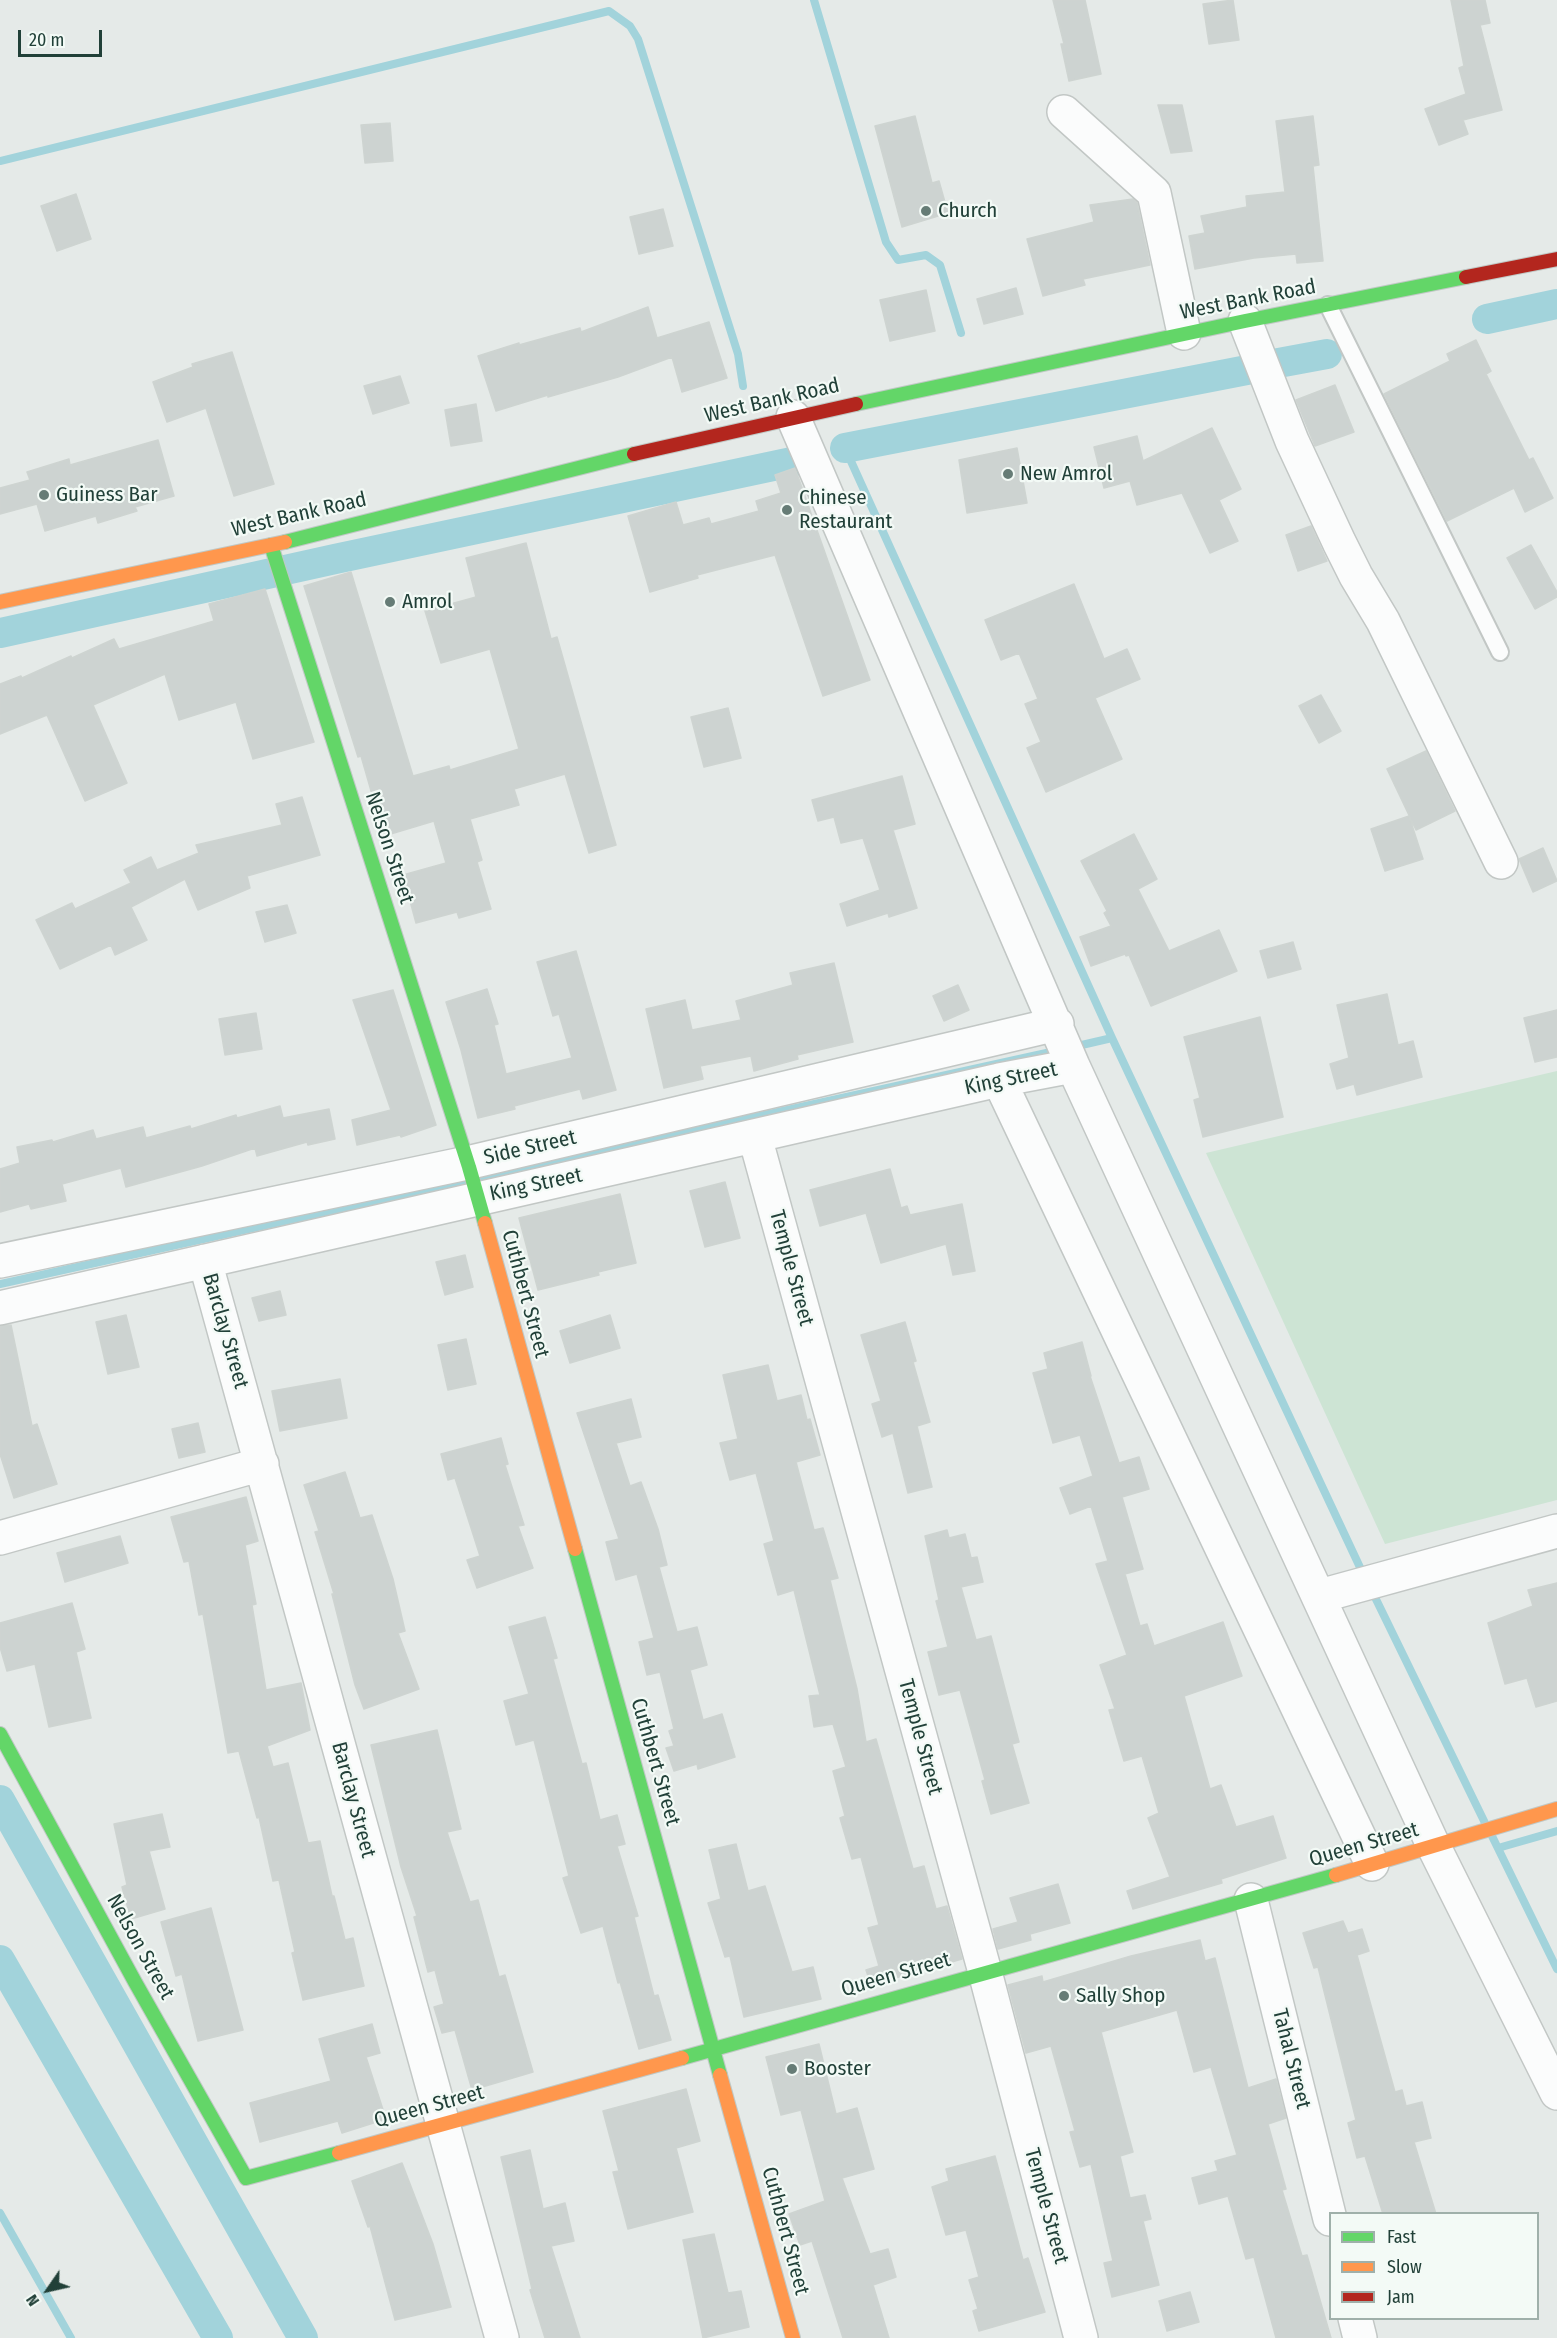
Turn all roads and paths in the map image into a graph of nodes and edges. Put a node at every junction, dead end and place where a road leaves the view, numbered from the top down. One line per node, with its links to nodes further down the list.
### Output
1 (1064, 112): 5 (street)
2 (1557, 259): 3 (street, West Bank Road)
3 (1328, 305): 4 (street, West Bank Road); 9 (lane)
4 (1245, 321): 5 (street, West Bank Road); 10 (street)
5 (1184, 333): 6 (street, West Bank Road)
6 (793, 417): 7 (street, West Bank Road); 11 (street)
7 (271, 545): 8 (street, West Bank Road); 15 (street, Nelson Street)
8 (0, 602)
9 (1500, 652)
10 (1501, 862)
11 (1057, 1024): 12 (street); 15 (street, Side Street)
12 (1073, 1066): 13 (street, King Street); 22 (street)
13 (999, 1080): 14 (street, King Street); 26 (street)
14 (755, 1137): 15 (street, King Street); 28 (street, Temple Street)
15 (472, 1180): 16 (street, Side Street); 17 (street, King Street); 29 (street, Cuthbert Street)
16 (0, 1261)
17 (205, 1261): 18 (street, King Street); 19 (street, Barclay Street)
18 (0, 1308)
19 (262, 1464): 21 (street); 31 (street, Barclay Street)
20 (1557, 1531): 22 (street)
21 (0, 1538)
22 (1320, 1596): 25 (street)
23 (0, 1734): 32 (street, Nelson Street)
24 (1557, 1809): 25 (street, Queen Street)
25 (1434, 1847): 26 (street, Queen Street); 30 (street)
26 (1372, 1864): 27 (street, Queen Street)
27 (1251, 1900): 28 (street, Queen Street); 33 (street, Tahal Street)
28 (985, 1972): 29 (street, Queen Street); 37 (street, Temple Street)
29 (714, 2049): 31 (street, Queen Street); 36 (street, Cuthbert Street)
30 (1557, 2093)
31 (442, 2126): 32 (street, Queen Street); 35 (street, Barclay Street)
32 (246, 2178)
33 (1329, 2215)
34 (1355, 2320): 38 (street)
35 (502, 2338)
36 (793, 2338)
37 (1081, 2338)
38 (1360, 2338)

